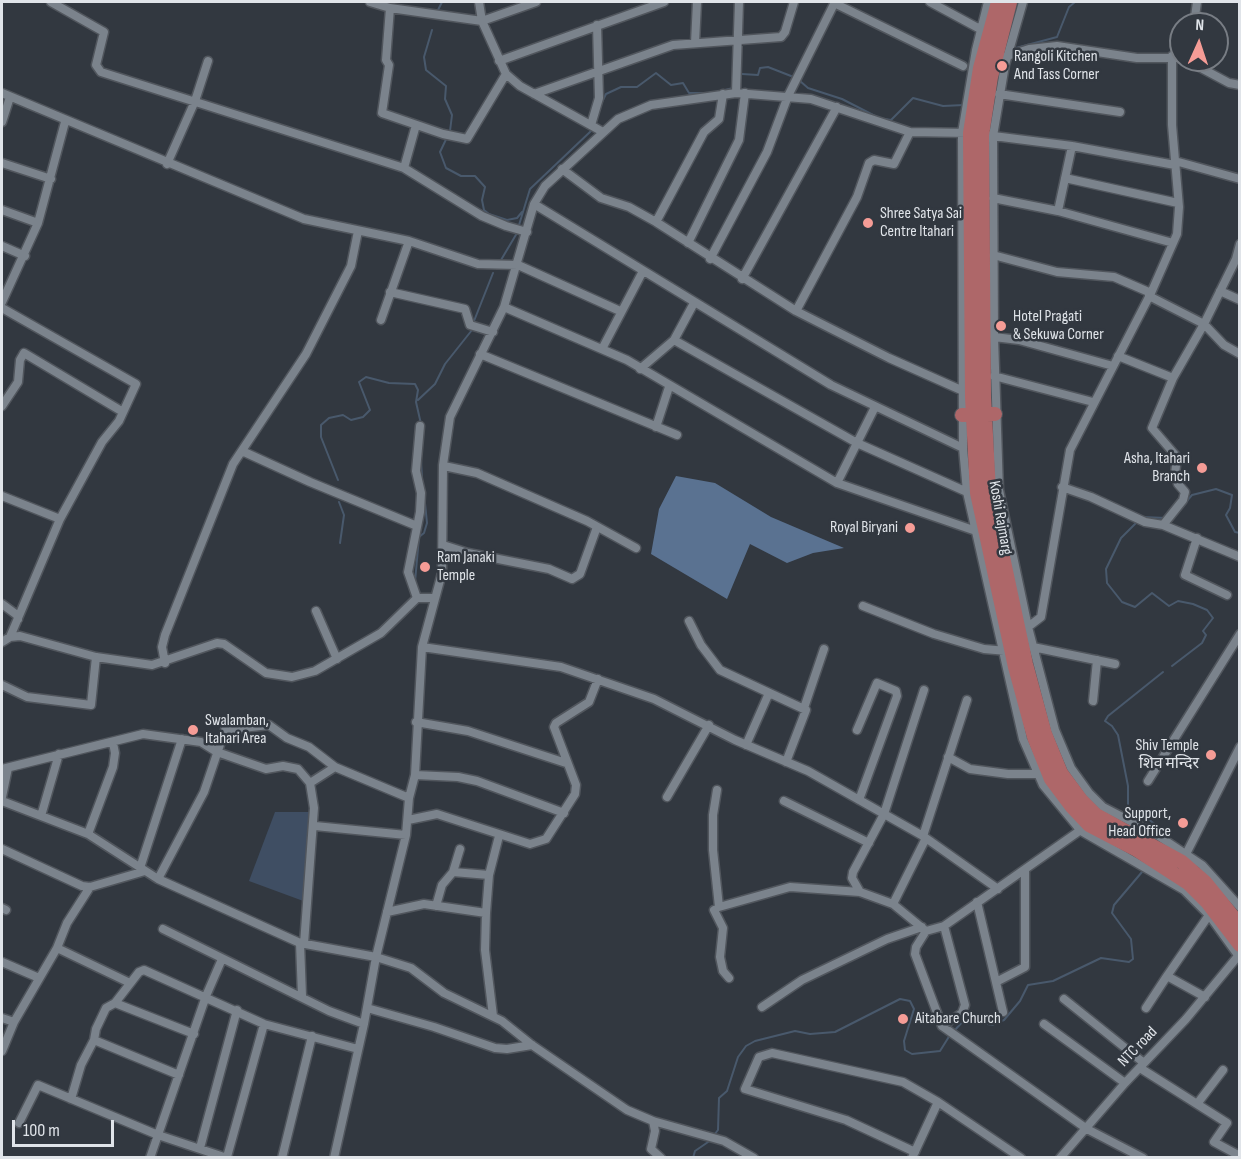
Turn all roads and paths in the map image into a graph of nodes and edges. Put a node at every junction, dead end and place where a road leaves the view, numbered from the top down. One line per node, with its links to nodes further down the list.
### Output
1 (51, 2): 36 (street)
2 (370, 2): 14 (street)
3 (479, 2): 15 (street)
4 (537, 2): 15 (street)
5 (664, 2): 16 (street)
6 (697, 2): 19 (street)
7 (740, 2): 18 (street)
8 (794, 2): 18 (street)
9 (834, 2): 24 (street); 35 (street)
10 (930, 2): 17 (street)
11 (1010, 2): 20 (main road, Koshi Rajmarg)
12 (1023, 2): 20 (street)
13 (992, 6): 17 (street); 20 (main road, Koshi Rajmarg)
14 (390, 8): 15 (street); 41 (street)
15 (482, 21): 23 (street)
16 (597, 25): 23 (street); 25 (street)
17 (980, 29): 20 (street)
18 (738, 40): 19 (street); 30 (street)
19 (695, 43): 25 (street)
20 (991, 55): 21 (street); 33 (street); 45 (main road, Koshi Rajmarg)
21 (1169, 56)
22 (208, 61): 36 (street)
23 (499, 61): 28 (street)
24 (963, 66)
25 (600, 70): 31 (street); 42 (street)
26 (1172, 72): 48 (street)
27 (1209, 72): 29 (street)
28 (506, 74): 31 (street); 41 (street)
29 (1239, 85)
30 (740, 93): 32 (street); 35 (street); 65 (street)
31 (534, 94): 42 (street)
32 (723, 94): 43 (street); 60 (street)
33 (999, 94): 38 (street); 45 (street)
34 (6, 95): 39 (street); 40 (street)
35 (788, 96): 37 (street); 71 (street)
36 (195, 101): 49 (street); 50 (street)
37 (837, 108): 44 (street); 74 (street)
38 (1120, 112)
39 (2, 122)
40 (65, 122): 49 (street); 53 (street)
41 (416, 125): 50 (street)
42 (591, 125): 43 (street)
43 (603, 132): 51 (street)
44 (910, 132): 45 (street); 84 (street)
45 (977, 135): 46 (street); 55 (street); 99 (street); 104 (main road, Koshi Rajmarg)
46 (1072, 146): 48 (street); 52 (street)
47 (2, 163): 53 (street)
48 (1175, 163): 54 (street); 56 (street)
49 (167, 164): 62 (street)
50 (404, 168): 63 (street)
51 (562, 169): 57 (street); 60 (street)
52 (1065, 178): 56 (street); 59 (street)
53 (51, 179): 61 (street)
54 (1239, 179)
55 (993, 198): 59 (street); 69 (street)
56 (1178, 203): 66 (street)
57 (534, 204): 63 (street); 73 (street)
58 (2, 210): 61 (street)
59 (1058, 211): 66 (street)
60 (656, 222): 65 (street)
61 (38, 223): 70 (street)
62 (358, 231): 64 (street); 110 (street)
63 (527, 232): 72 (street)
64 (408, 241): 72 (street); 76 (street)
65 (688, 243): 71 (street)
66 (1173, 243): 77 (street)
67 (1239, 244): 75 (street)
68 (2, 246): 70 (street)
69 (993, 255): 77 (street); 88 (street)
70 (25, 256): 79 (street)
71 (710, 259): 74 (street)
72 (518, 265): 81 (street); 83 (street)
73 (643, 272): 80 (street); 83 (street)
74 (742, 279): 84 (street)
75 (1220, 291): 78 (street); 86 (street)
76 (390, 292): 85 (street); 87 (street)
77 (1150, 294): 86 (street); 93 (street)
78 (1239, 300)
79 (2, 302)
80 (694, 303): 89 (street); 102 (street)
81 (504, 307): 87 (street); 90 (street)
82 (2, 308): 103 (street)
83 (620, 311): 90 (street)
84 (796, 312): 99 (street)
85 (381, 320)
86 (1204, 324): 92 (street); 97 (street)
87 (493, 332): 91 (street)
88 (994, 337): 94 (street); 96 (street)
89 (674, 340): 95 (street); 108 (street)
90 (602, 350): 95 (street)
91 (480, 354): 106 (street); 111 (street)
92 (1239, 354)
93 (1118, 356): 94 (street); 97 (street)
94 (1113, 366): 100 (street)
95 (640, 369): 98 (street)
96 (994, 376): 100 (street); 104 (street)
97 (1173, 378): 117 (street)
98 (669, 387): 106 (street); 112 (street)
99 (961, 390): 104 (street)
100 (1093, 402): 113 (street)
101 (2, 406): 103 (street)
102 (875, 407): 108 (street); 109 (street)
103 (123, 412): 116 (street)
104 (979, 415): 109 (street); 125 (street); 125 (main road, Koshi Rajmarg)
105 (420, 426): 118 (street)
106 (656, 427): 107 (street)
107 (677, 435)
108 (857, 443): 112 (street); 114 (street)
109 (963, 448): 114 (street)
110 (242, 451): 118 (street); 145 (street)
111 (444, 466): 119 (street); 122 (street)
112 (837, 483): 120 (street)
113 (1062, 487): 117 (street); 134 (street)
114 (967, 492): 120 (street)
115 (2, 496): 116 (street)
116 (60, 519): 132 (street)
117 (1166, 520): 121 (street)
118 (417, 526): 127 (street)
119 (597, 526): 122 (street); 123 (street)
120 (976, 531): 125 (street)
121 (1197, 538): 124 (street); 126 (street)
122 (443, 545): 128 (street)
123 (636, 548)
124 (1239, 557)
125 (1002, 586): 134 (street); 141 (main road, Koshi Rajmarg); 181 (main road, Koshi Rajmarg)
126 (1227, 595)
127 (417, 598): 128 (street); 143 (street)
128 (433, 598): 138 (street)
129 (2, 604): 132 (street)
130 (863, 606): 141 (street)
131 (316, 611): 143 (street)
132 (18, 619): 136 (street)
133 (689, 621): 150 (street)
134 (1028, 627): 139 (street)
135 (1239, 634): 170 (street)
136 (10, 637): 137 (street); 142 (street)
137 (2, 642)
138 (422, 647): 147 (street); 154 (street)
139 (1033, 647): 144 (street); 181 (street)
140 (824, 649): 153 (street)
141 (1007, 652): 168 (street); 181 (main road, Koshi Rajmarg)
142 (96, 657): 145 (street); 148 (street)
143 (337, 659): 145 (street)
144 (1097, 660): 146 (street); 152 (street)
145 (165, 663)
146 (1115, 664)
147 (598, 679): 155 (street); 165 (street)
148 (2, 686)
149 (924, 690): 179 (street)
150 (769, 693): 153 (street); 159 (street)
151 (967, 700): 163 (street)
152 (1093, 701)
153 (804, 708): 164 (street)
154 (416, 722): 165 (street); 169 (street)
155 (709, 725): 159 (street); 173 (street)
156 (857, 730): 176 (street)
157 (182, 739): 158 (street); 161 (street); 193 (street)
158 (113, 743): 162 (street); 184 (street)
159 (746, 744): 164 (street)
160 (1239, 747): 192 (street)
161 (217, 752): 166 (street); 171 (street); 197 (street)
162 (59, 754): 167 (street); 180 (street)
163 (948, 757): 168 (street); 187 (street)
164 (786, 762): 176 (street)
165 (566, 763): 178 (street)
166 (335, 767): 171 (street); 174 (street)
167 (5, 768): 175 (street)
168 (1036, 774): 181 (street)
169 (415, 775): 174 (street); 178 (street)
170 (1148, 781)
171 (309, 783): 183 (street)
172 (717, 790): 200 (street)
173 (667, 797)
174 (410, 798): 182 (street)
175 (2, 799): 180 (street)
176 (859, 800): 179 (street)
177 (784, 801): 188 (street)
178 (564, 813): 186 (street)
179 (884, 814): 187 (street); 188 (street)
180 (41, 816): 184 (street)
181 (1092, 819): 191 (main road, Koshi Rajmarg); 192 (main road, Koshi Rajmarg); 194 (street)
182 (408, 820): 185 (street); 186 (street)
183 (315, 826): 185 (street); 213 (street)
184 (88, 834): 193 (street)
185 (406, 836): 206 (street)
186 (499, 836): 196 (street)
187 (925, 837): 199 (street); 202 (street)
188 (869, 843): 200 (street)
189 (2, 849): 198 (street)
190 (460, 849): 195 (street)
191 (1134, 854): 192 (main road, Koshi Rajmarg); 208 (street)
192 (1182, 864): 204 (street); 209 (main road, Koshi Rajmarg); 215 (main road, Koshi Rajmarg)
193 (143, 870): 197 (street); 198 (street)
194 (1024, 870): 199 (street); 223 (street)
195 (453, 872): 196 (street); 203 (street)
196 (489, 875): 207 (street)
197 (158, 879): 213 (street)
198 (90, 887): 214 (street)
199 (998, 889): 201 (street)
200 (860, 892): 202 (street)
201 (977, 902): 210 (street); 223 (street)
202 (893, 904): 212 (street)
203 (436, 906): 206 (street); 207 (street)
204 (1239, 907)
205 (714, 910): 221 (street)
206 (387, 912): 216 (street)
207 (486, 913): 234 (street)
208 (1209, 915): 215 (street); 219 (street)
209 (1239, 925)
210 (944, 926): 212 (street); 240 (street)
211 (163, 929): 217 (street)
212 (924, 929): 229 (street); 240 (street)
213 (302, 943): 216 (street); 225 (street)
214 (57, 948): 220 (street); 222 (street)
215 (1239, 953): 226 (street, NTC road)
216 (376, 957): 230 (street); 234 (street)
217 (222, 958): 224 (street); 225 (street)
218 (2, 962): 220 (street)
219 (1167, 976): 226 (street); 231 (street)
220 (39, 978): 236 (street)
221 (729, 978)
222 (130, 982): 224 (street); 228 (street)
223 (996, 982): 233 (street)
224 (206, 996): 232 (street); 241 (street)
225 (302, 996): 238 (street)
226 (1205, 997): 247 (street, NTC road)
227 (1064, 999): 247 (street)
228 (115, 1003): 241 (street); 243 (street)
229 (762, 1007)
230 (367, 1008): 238 (street); 244 (street)
231 (1146, 1008)
232 (237, 1010): 237 (street); 258 (street)
233 (1003, 1012)
234 (494, 1016): 244 (street)
235 (2, 1018): 236 (street)
236 (14, 1022): 246 (street)
237 (264, 1024): 242 (street); 261 (street)
238 (364, 1024): 245 (street)
239 (1044, 1024): 250 (street)
240 (944, 1028): 256 (street)
241 (194, 1034): 249 (street)
242 (312, 1036): 245 (street); 263 (street)
243 (94, 1040): 249 (street); 251 (street)
244 (532, 1045): 254 (street)
245 (358, 1049): 264 (street)
246 (2, 1051)
247 (1142, 1065): 250 (street, NTC road); 253 (street)
248 (1223, 1070): 253 (street)
249 (179, 1075): 257 (street)
250 (1125, 1083): 256 (street, NTC road)
251 (71, 1100): 255 (street); 257 (street)
252 (938, 1102): 259 (street); 259 (street); 267 (street)
253 (1197, 1104): 260 (street)
254 (653, 1121): 265 (street); 266 (street)
255 (19, 1123)
256 (1087, 1129): 268 (street, NTC road); 269 (street)
257 (158, 1135): 258 (street); 262 (street)
258 (203, 1152): 261 (street)
259 (914, 1155)
260 (1239, 1156)
261 (227, 1157)
262 (150, 1158)
263 (282, 1158)
264 (334, 1158)
265 (662, 1158)
266 (754, 1158)
267 (1021, 1158)
268 (1059, 1158)
269 (1143, 1158)

